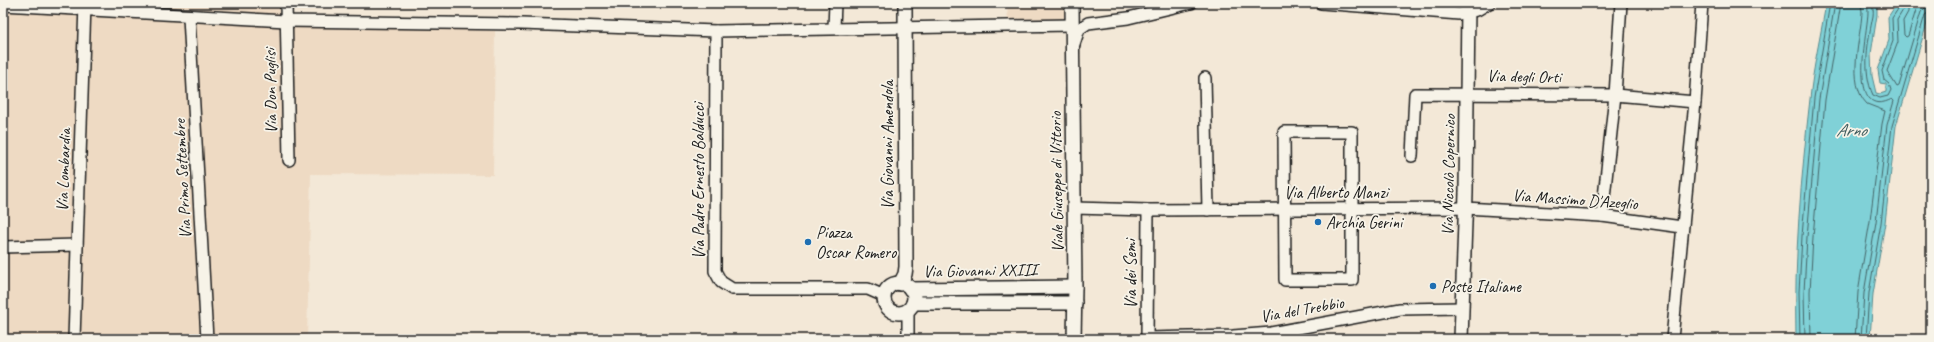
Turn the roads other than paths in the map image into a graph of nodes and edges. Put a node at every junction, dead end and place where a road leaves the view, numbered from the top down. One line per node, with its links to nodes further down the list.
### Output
1 (286, 3): 15 (street, Via Don Puglisi)
2 (835, 3): 18 (street)
3 (905, 3): 19 (main road, Via Giovanni Amendola)
4 (1072, 3): 16 (street); 17 (main road, Viale Giuseppe di Vittorio)
5 (1190, 3): 16 (street)
6 (1321, 3): 10 (street)
7 (1489, 3): 13 (street)
8 (1621, 3): 24 (street)
9 (1702, 3): 25 (street)
10 (1343, 4): 13 (street)
11 (3, 5): 12 (street)
12 (85, 7): 14 (street); 36 (street, Via Lombardia)
13 (1468, 8): 23 (main road, Via Niccolò Copernico)
14 (189, 17): 15 (street); 47 (street, Via Primo Settembre)
15 (286, 21): 20 (street); 27 (street, Via Don Puglisi)
16 (1088, 24): 21 (street)
17 (1072, 25): 19 (street); 21 (main road, Viale Giuseppe di Vittorio)
18 (834, 28): 19 (street); 20 (street)
19 (905, 29): 38 (main road, Via Giovanni Amendola)
20 (716, 31): 40 (street, Via Padre Ernesto Balducci)
21 (1073, 47): 28 (main road, Viale Giuseppe di Vittorio)
22 (1205, 78): 33 (street)
23 (1468, 93): 24 (street, Via degli Orti); 26 (street, Via degli Orti); 29 (main road, Via Niccolò Copernico)
24 (1615, 95): 25 (street, Via degli Orti); 34 (street)
25 (1695, 102): 35 (street)
26 (1412, 156)
27 (288, 160)
28 (1074, 208): 32 (street, Via Alberto Manzi); 39 (main road, Viale Giuseppe di Vittorio)
29 (1465, 208): 31 (street, Via Alberto Manzi); 34 (street, Via Massimo D'Azeglio); 43 (main road, Via Niccolò Copernico)
30 (1285, 209): 31 (street, Via Alberto Manzi); 31 (street); 31 (street); 33 (street, Via Alberto Manzi)
31 (1352, 209)
32 (1148, 210): 33 (street, Via Alberto Manzi); 44 (street, Via dei Semi)
33 (1208, 210)
34 (1602, 216): 35 (street, Via Massimo D'Azeglio)
35 (1682, 227): 51 (street)
36 (77, 245): 37 (street); 46 (street, Via Lombardia)
37 (3, 247)
38 (905, 286): 39 (main road, Via Giovanni XXIII); 40 (main road); 42 (main road)
39 (1075, 287): 41 (main road, Viale Giuseppe di Vittorio)
40 (884, 296): 42 (main road)
41 (1074, 303): 42 (main road, Via Giovanni XXIII); 49 (main road, Viale Giuseppe di Vittorio)
42 (907, 308): 48 (street)
43 (1462, 308): 45 (street, Via del Trebbio); 50 (main road, Via Niccolò Copernico)
44 (1147, 338): 45 (street, Via del Trebbio)
45 (1233, 338)
46 (74, 339)
47 (206, 339)
48 (908, 339)
49 (1074, 339)
50 (1461, 339)
51 (1672, 339)

